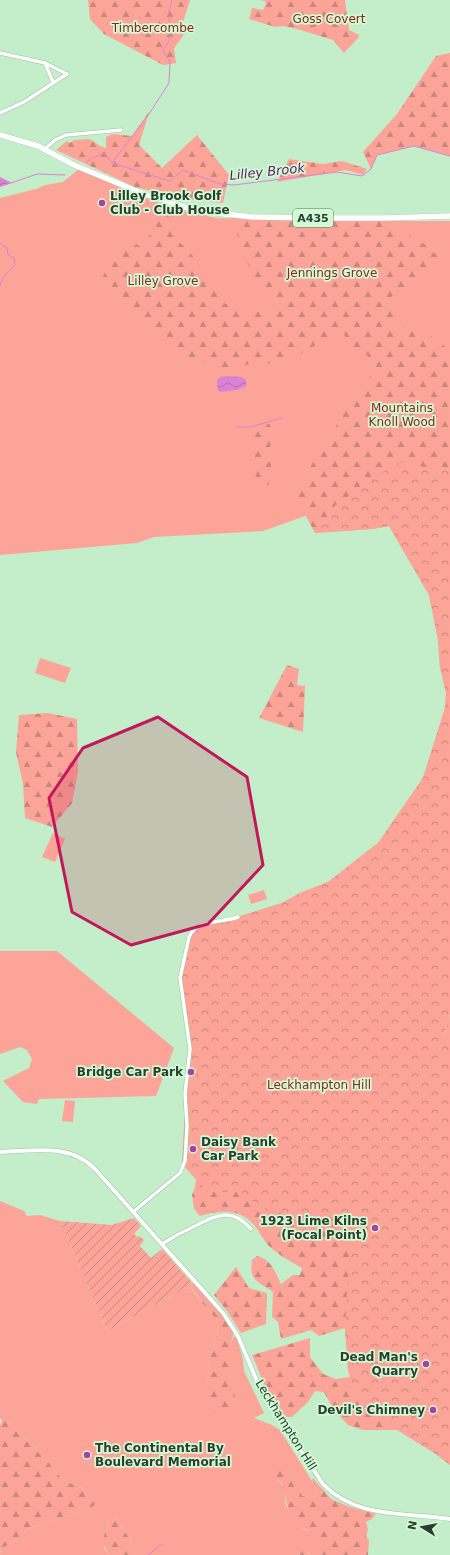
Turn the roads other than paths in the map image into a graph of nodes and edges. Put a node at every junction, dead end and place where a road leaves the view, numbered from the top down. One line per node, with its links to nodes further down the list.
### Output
1 (0, 53): 2 (street)
2 (45, 63): 3 (street); 3 (street)
3 (53, 82): 4 (street)
4 (0, 113)
5 (121, 130): 7 (street)
6 (0, 135): 7 (main road, A435)
7 (45, 150): 8 (main road, A435)
8 (450, 216)
9 (238, 917): 11 (street)
10 (0, 1152): 11 (street, Leckhampton Hill)
11 (133, 1212): 13 (street, Leckhampton Hill)
12 (251, 1229): 13 (street)
13 (162, 1244): 14 (street, Leckhampton Hill)
14 (450, 1519)

